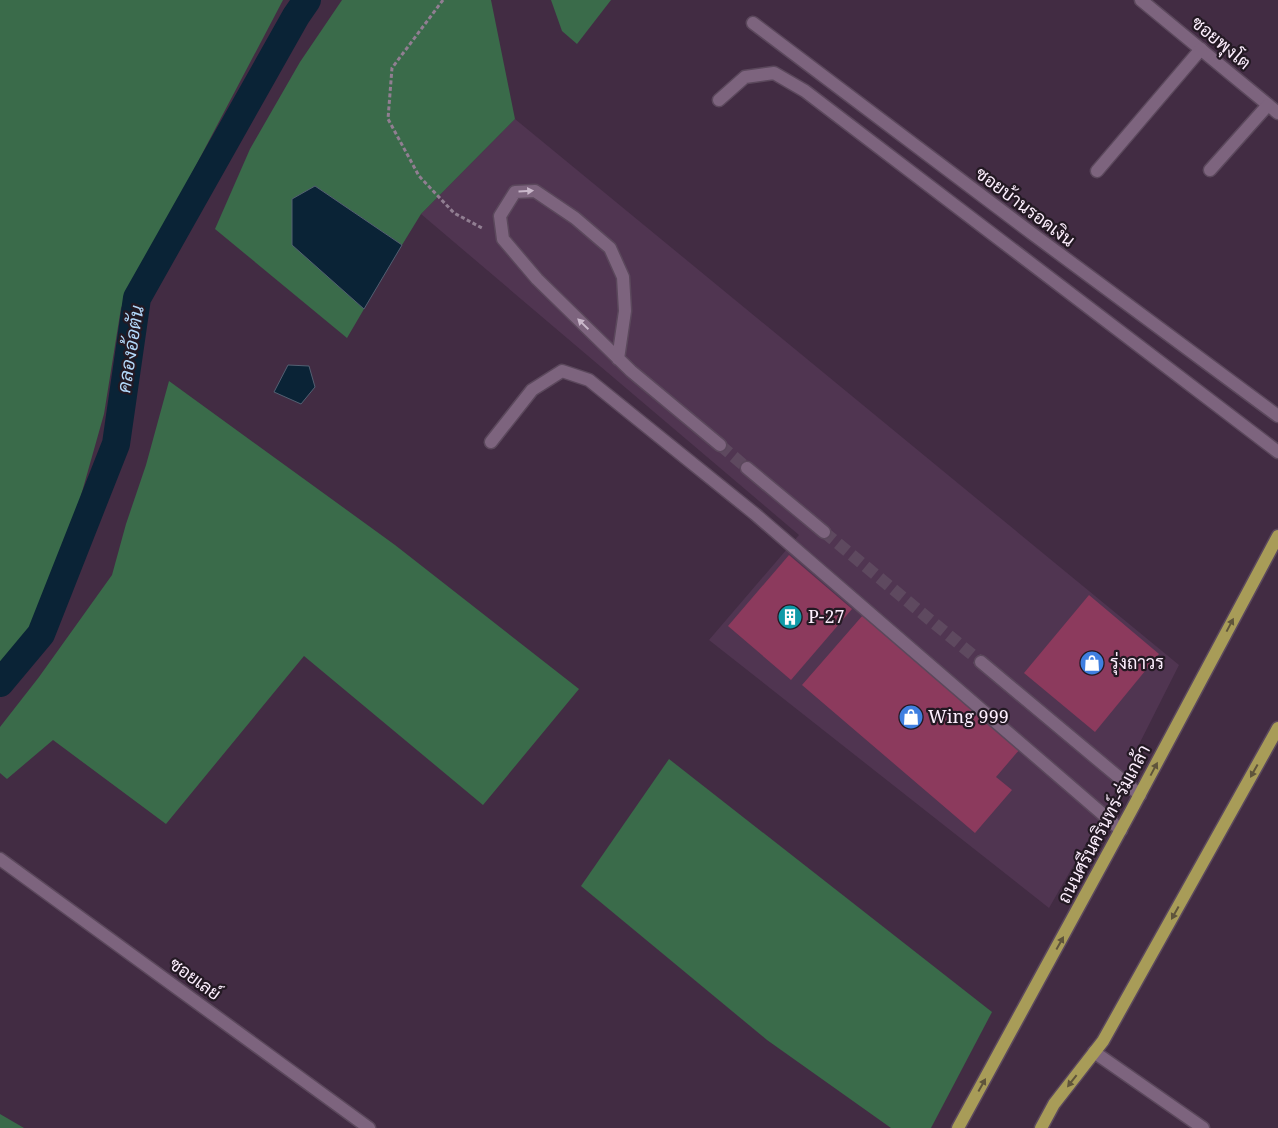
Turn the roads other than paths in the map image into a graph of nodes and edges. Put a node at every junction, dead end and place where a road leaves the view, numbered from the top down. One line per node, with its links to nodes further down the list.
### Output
1 (1141, 0): 3 (street, ซอยพุงโต)
2 (753, 23): 10 (street, ซอยบ้านรอดเงิน)
3 (1201, 49): 5 (street, ซอยพุงโต); 8 (street)
4 (719, 100): 13 (street)
5 (1268, 105): 6 (street, ซอยพุงโต); 7 (street)
6 (1278, 114)
7 (1210, 170)
8 (1097, 171)
9 (618, 358): 9 (street, one-way to 9); 12 (street)
10 (1278, 416)
11 (492, 442): 20 (street)
12 (720, 445)
13 (1278, 452)
14 (748, 468): 15 (street)
15 (824, 532)
16 (1278, 536): 19 (main road, ถนนศรีนครินทร์-ร่มเกล้า, one-way to 16)
17 (980, 662): 19 (street)
18 (1278, 728): 22 (main road, one-way to 22)
19 (1140, 795): 20 (main road, ถนนศรีนครินทร์-ร่มเกล้า)
20 (1121, 830): 24 (main road, ถนนศรีนครินทร์-ร่มเกล้า, one-way to 20)
21 (0, 859): 23 (street, ซอยเลย์)
22 (1094, 1052): 25 (main road, one-way to 25); 26 (street)
23 (369, 1128)
24 (958, 1128)
25 (1041, 1128)
26 (1203, 1128)

